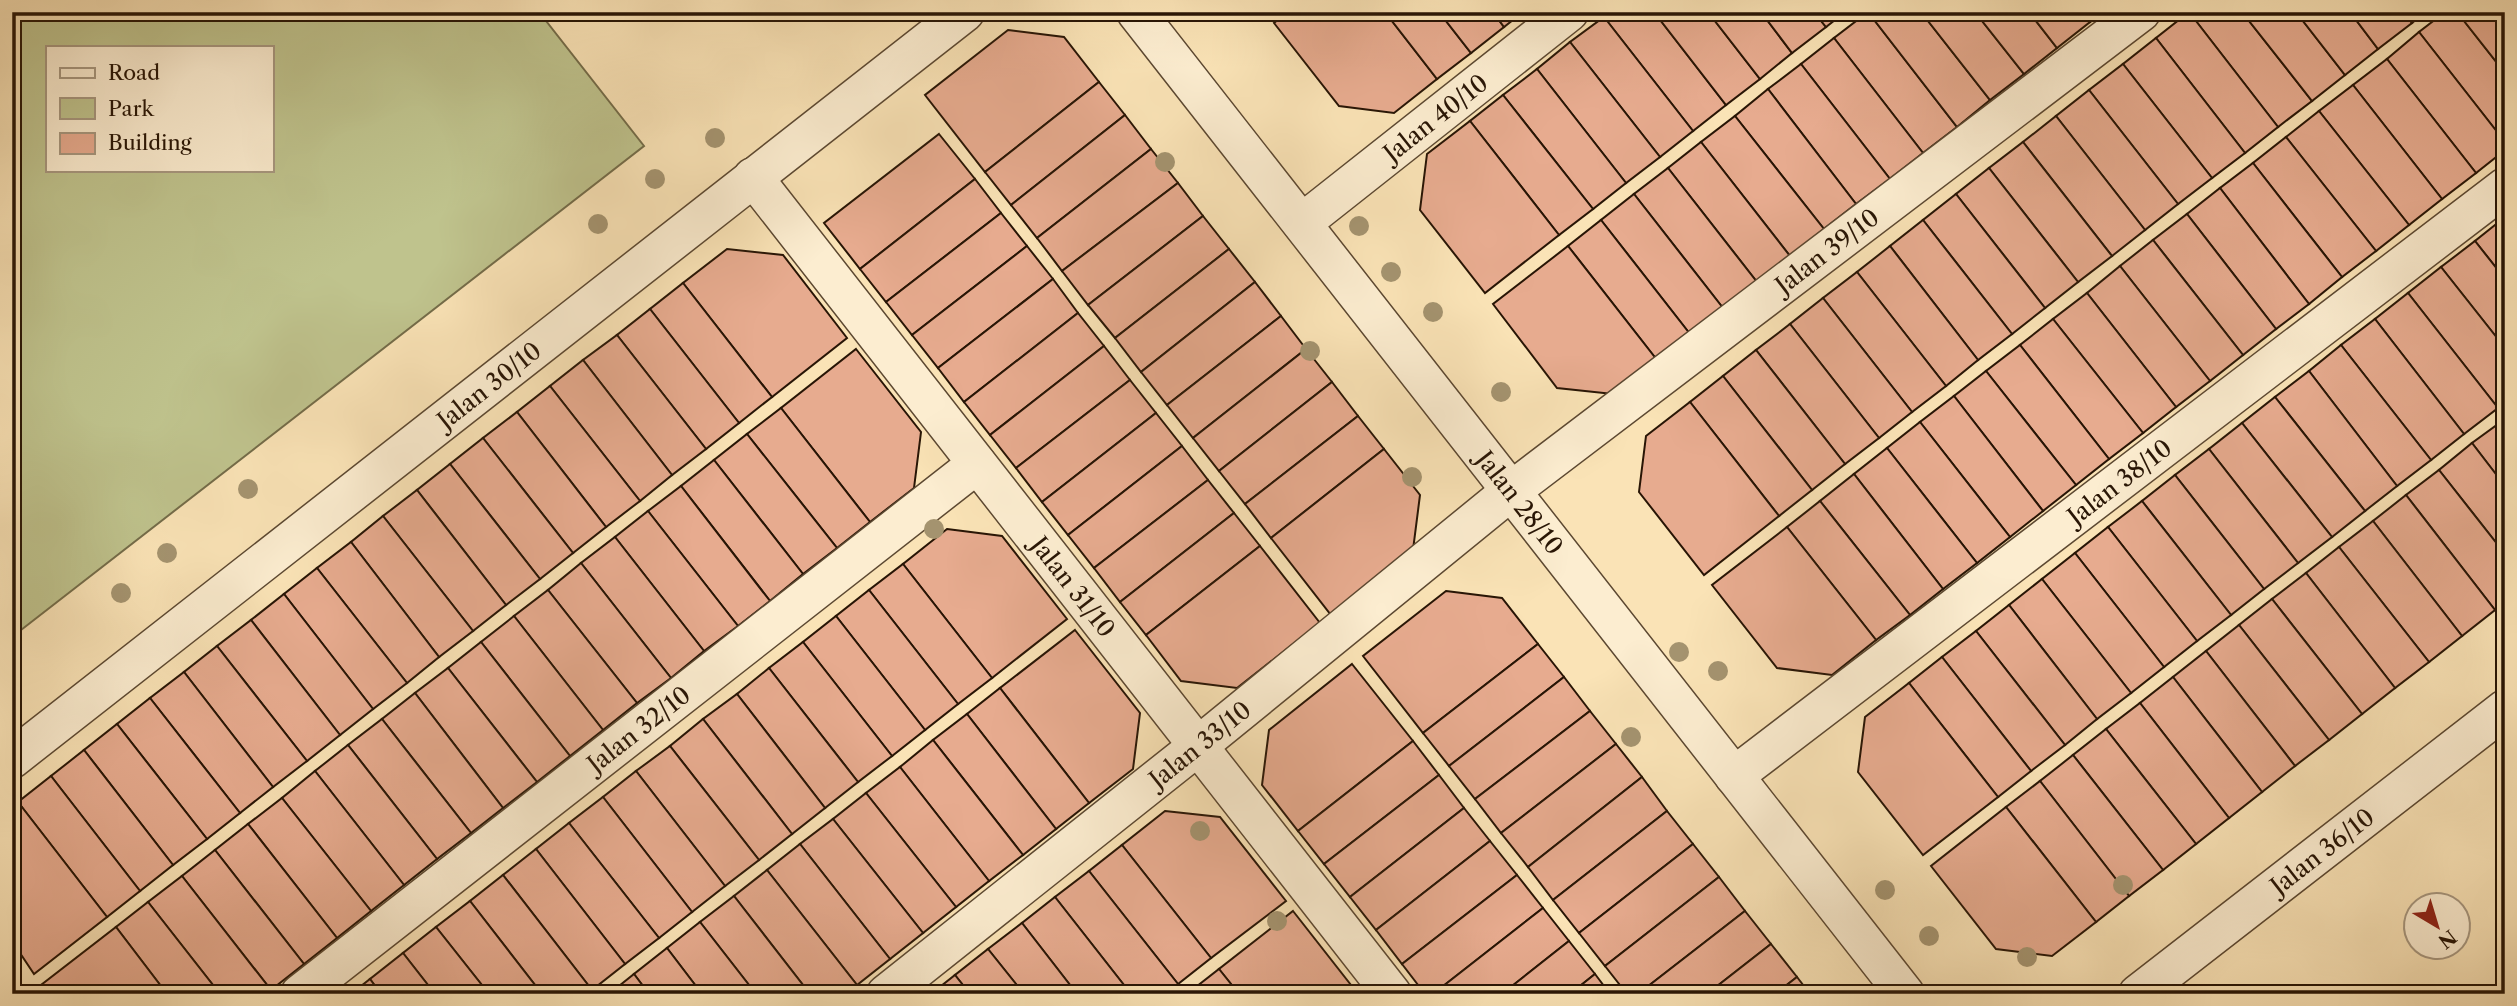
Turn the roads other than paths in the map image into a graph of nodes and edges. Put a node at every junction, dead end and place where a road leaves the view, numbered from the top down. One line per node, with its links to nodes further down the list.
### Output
1 (965, 12): 5 (street, Jalan 30/10)
2 (1136, 12): 7 (street, Jalan 28/10)
3 (1569, 12): 7 (street, Jalan 40/10)
4 (2141, 12): 9 (street, Jalan 39/10)
5 (753, 177): 8 (street, Jalan 31/10); 12 (street, Jalan 30/10)
6 (2505, 187): 13 (street, Jalan 38/10)
7 (1302, 223): 9 (street, Jalan 28/10)
8 (977, 464): 11 (street, Jalan 31/10); 14 (street, Jalan 32/10)
9 (1511, 491): 11 (street, Jalan 33/10); 13 (street, Jalan 28/10)
10 (2505, 709): 18 (street, Jalan 36/10)
11 (1198, 746): 15 (street, Jalan 33/10); 16 (street, Jalan 31/10)
12 (12, 759)
13 (1734, 776): 17 (street, Jalan 28/10)
14 (299, 994)
15 (886, 994)
16 (1392, 994)
17 (1905, 994)
18 (2138, 994)

